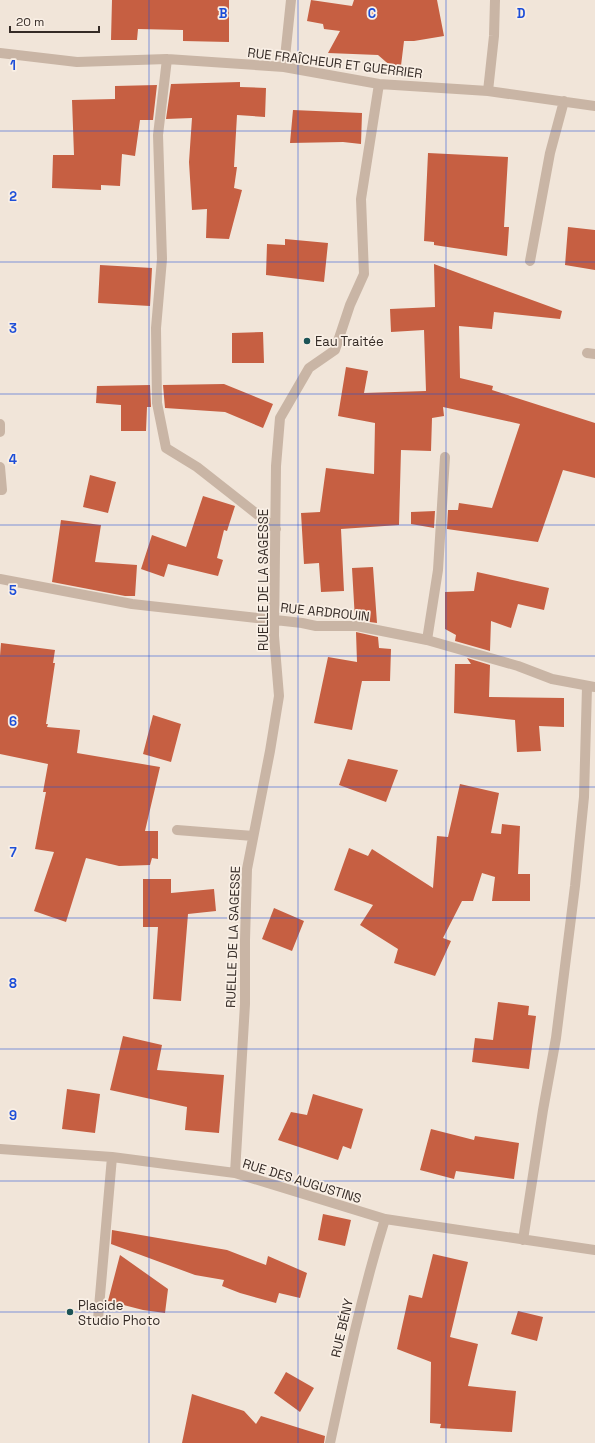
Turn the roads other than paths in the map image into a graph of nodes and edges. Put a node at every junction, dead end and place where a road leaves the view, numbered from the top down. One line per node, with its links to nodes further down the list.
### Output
1 (291, 0): 5 (street)
2 (495, 0): 7 (street)
3 (0, 53): 4 (street, RUE FRAÎCHEUR ET GUERRIER)
4 (167, 59): 5 (street, RUE FRAÎCHEUR ET GUERRIER); 16 (street)
5 (284, 67): 6 (street, RUE FRAÎCHEUR ET GUERRIER)
6 (379, 84): 7 (street, RUE FRAÎCHEUR ET GUERRIER); 16 (street, RUELLE DE LA SAGESSE)
7 (488, 92): 8 (street, RUE FRAÎCHEUR ET GUERRIER)
8 (564, 101): 9 (street, RUE FRAÎCHEUR ET GUERRIER); 10 (street)
9 (595, 106)
10 (530, 261)
11 (0, 424): 12 (street)
12 (0, 432)
13 (446, 457): 19 (street)
14 (0, 467): 15 (street)
15 (0, 490)
16 (276, 529): 18 (street, RUELLE DE LA SAGESSE)
17 (0, 579): 18 (street, RUE ARDROUIN)
18 (274, 619): 19 (street, RUE ARDROUIN); 22 (street, RUELLE DE LA SAGESSE)
19 (427, 640): 20 (street, RUE ARDROUIN)
20 (591, 687): 27 (street)
21 (177, 830): 22 (street)
22 (253, 836): 25 (street, RUELLE DE LA SAGESSE)
23 (0, 1149): 24 (street, RUE DES AUGUSTINS)
24 (112, 1157): 25 (street, RUE DES AUGUSTINS); 29 (street)
25 (235, 1173): 26 (street, RUE DES AUGUSTINS)
26 (385, 1220): 27 (street, RUE DES AUGUSTINS); 30 (street, RUE BÉNY)
27 (524, 1240): 28 (street, RUE DES AUGUSTINS)
28 (595, 1250)
29 (98, 1318)
30 (330, 1443)

